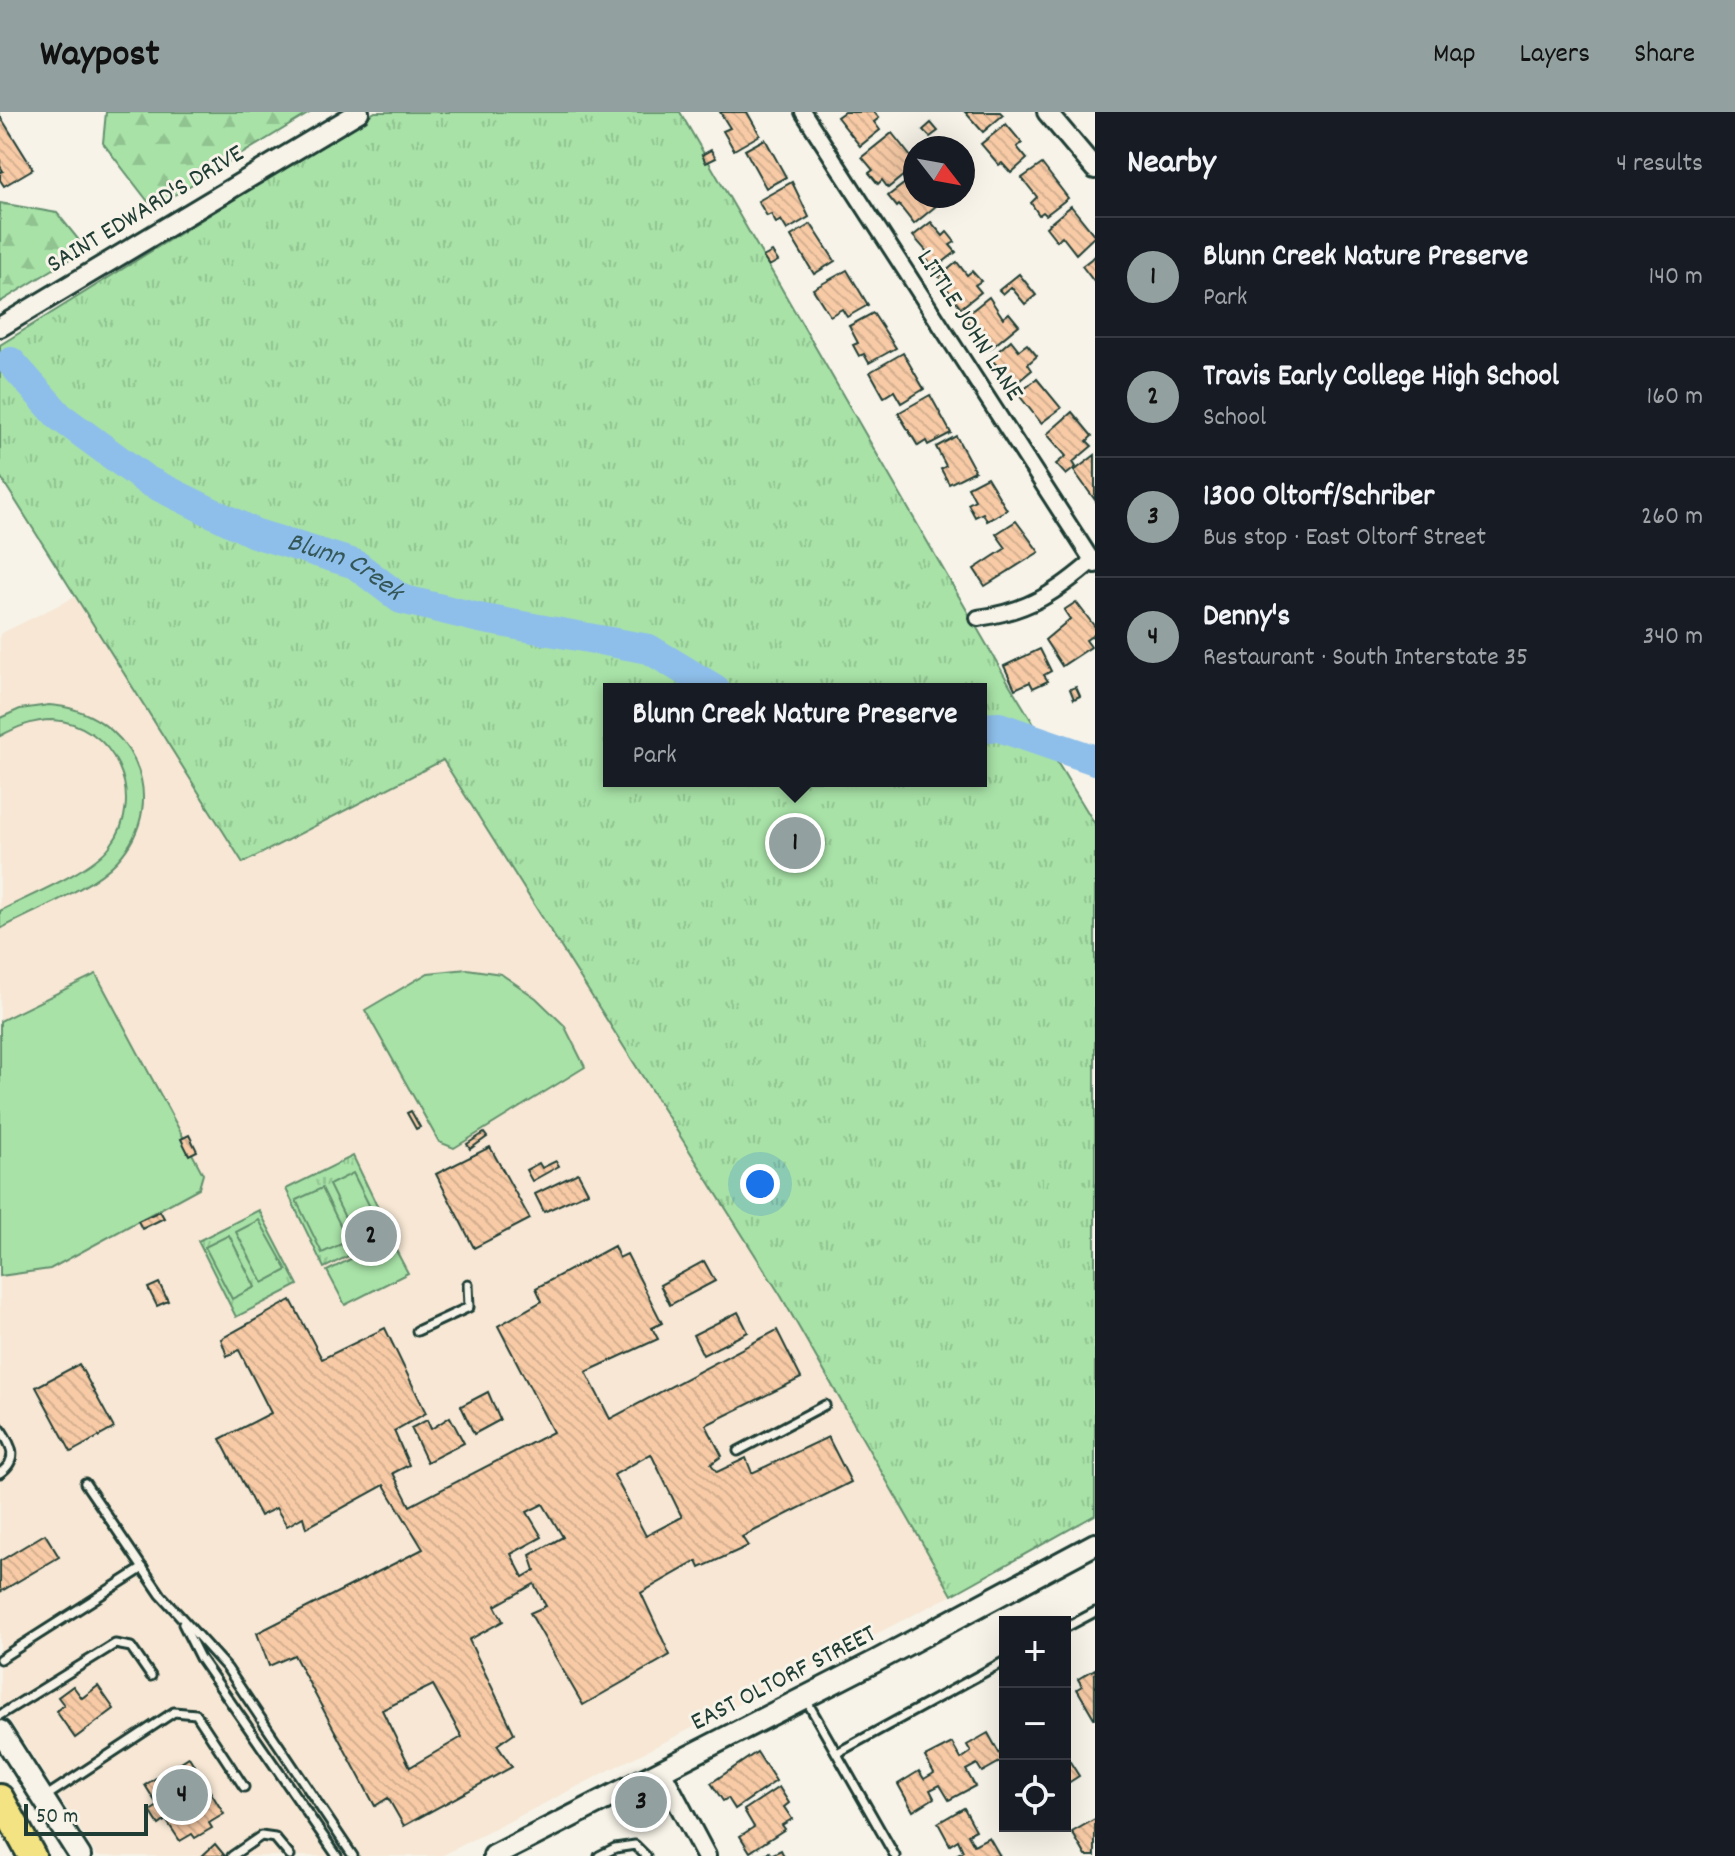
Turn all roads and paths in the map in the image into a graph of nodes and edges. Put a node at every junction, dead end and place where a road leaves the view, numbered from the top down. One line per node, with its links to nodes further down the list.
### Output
1 (359, 112): 5 (street, SAINT EDWARD'S DRIVE)
2 (803, 112): 6 (street, LITTLE JOHN LANE)
3 (1047, 112): 4 (street)
4 (1095, 169)
5 (0, 327)
6 (1094, 562): 7 (street)
7 (978, 618)
8 (468, 1284): 9 (lane)
9 (417, 1331)
10 (825, 1405): 12 (lane)
11 (0, 1428): 13 (lane)
12 (738, 1451)
13 (0, 1473)
14 (85, 1483): 16 (lane)
15 (1094, 1546): 23 (main road, EAST OLTORF STREET)
16 (143, 1568): 18 (lane); 20 (lane)
17 (1095, 1612): 19 (lane)
18 (178, 1615): 35 (lane); 36 (lane)
19 (1071, 1625)
20 (0, 1659)
21 (999, 1664): 26 (lane)
22 (151, 1676): 24 (lane)
23 (804, 1698): 26 (lane); 27 (main road, EAST OLTORF STREET)
24 (0, 1715)
25 (0, 1731): 30 (main road)
26 (837, 1753): 41 (lane)
27 (661, 1771): 37 (main road, EAST OLTORF STREET); 40 (street)
28 (244, 1787): 30 (lane)
29 (0, 1798): 31 (highway)
30 (43, 1799): 32 (main road)
31 (32, 1856)
32 (80, 1856)
33 (232, 1856): 34 (lane)
34 (290, 1856)
35 (337, 1856)
36 (353, 1856)
37 (494, 1856)
38 (599, 1856): 39 (lane)
39 (646, 1856)
40 (706, 1856)
41 (895, 1856)

